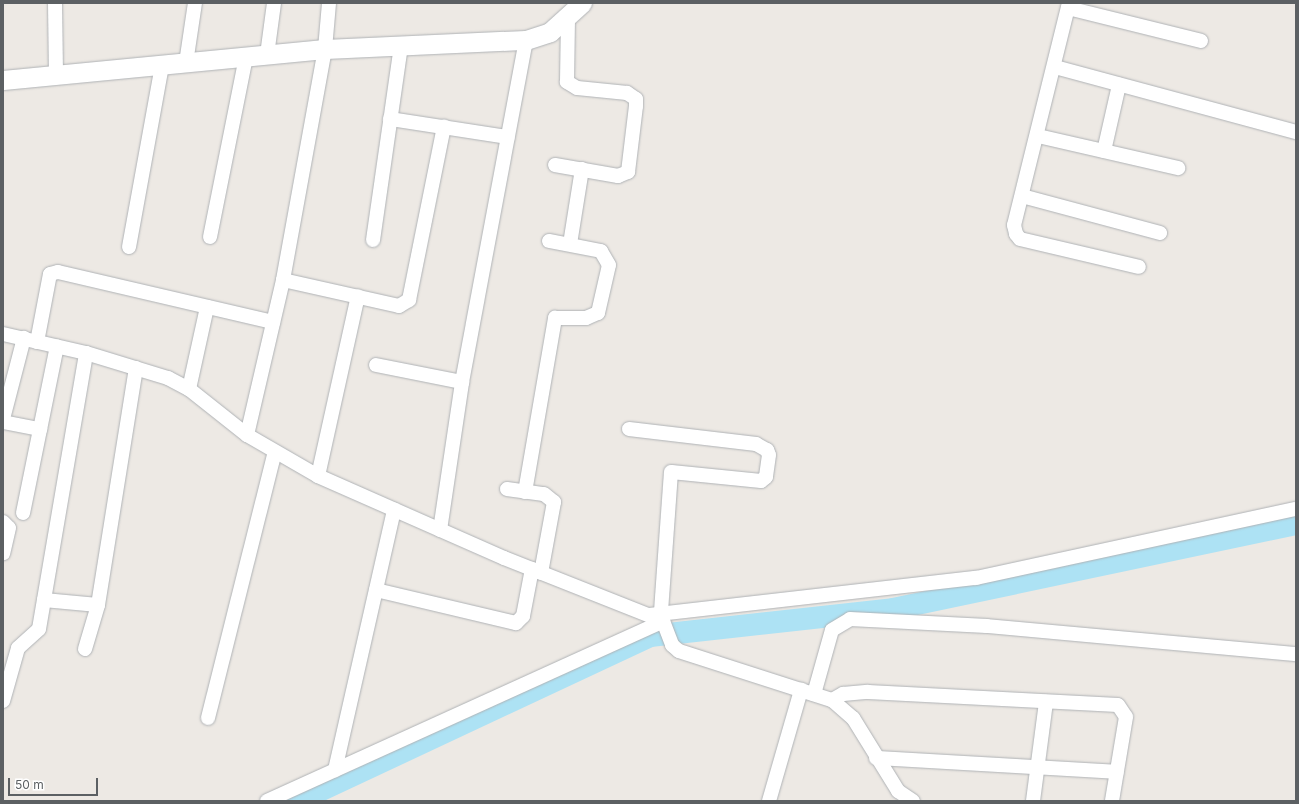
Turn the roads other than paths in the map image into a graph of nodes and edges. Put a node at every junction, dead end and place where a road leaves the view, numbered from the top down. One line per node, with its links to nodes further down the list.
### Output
1 (55, 3): 17 (street)
2 (195, 3): 14 (street)
3 (274, 3): 12 (street)
4 (329, 3): 11 (street)
5 (582, 3): 7 (main road)
6 (1069, 6): 9 (street); 16 (street)
7 (568, 19): 8 (main road); 28 (street)
8 (526, 40): 10 (main road); 24 (street)
9 (1201, 41)
10 (401, 45): 11 (main road); 20 (street)
11 (325, 49): 12 (main road); 37 (street)
12 (267, 55): 13 (main road)
13 (246, 57): 14 (main road); 31 (street)
14 (186, 63): 15 (main road)
15 (162, 66): 17 (main road); 35 (street)
16 (1055, 67): 19 (street); 23 (street)
17 (56, 72): 18 (main road)
18 (3, 80)
19 (1119, 85): 22 (street); 25 (street)
20 (390, 119): 21 (street); 32 (street)
21 (444, 126): 24 (street); 38 (street)
22 (1296, 132)
23 (1038, 136): 25 (street); 29 (street)
24 (508, 137): 47 (street)
25 (1104, 151): 27 (street)
26 (555, 165): 28 (street)
27 (1178, 168)
28 (582, 169): 34 (street)
29 (1022, 196): 30 (street); 36 (street)
30 (1160, 232)
31 (210, 237)
32 (373, 240)
33 (549, 241): 34 (street)
34 (570, 244): 56 (street)
35 (129, 247)
36 (1139, 267)
37 (282, 280): 38 (street); 40 (street)
38 (358, 296): 54 (street)
39 (207, 307): 40 (street); 42 (street); 48 (street)
40 (273, 322): 52 (street)
41 (3, 334): 42 (street)
42 (31, 340): 43 (street); 49 (street)
43 (57, 346): 44 (street); 50 (street)
44 (86, 353): 46 (street); 65 (street)
45 (376, 365): 47 (street)
46 (136, 368): 48 (street); 66 (street)
47 (462, 382): 61 (street)
48 (189, 389): 52 (street)
49 (3, 420): 50 (street)
50 (40, 429): 59 (street)
51 (629, 429): 67 (street)
52 (247, 435): 53 (street)
53 (275, 452): 54 (street); 75 (street)
54 (318, 476): 58 (street)
55 (506, 489): 56 (street)
56 (525, 492): 63 (street)
57 (1296, 509): 67 (street)
58 (394, 510): 61 (street); 64 (street)
59 (24, 513)
60 (3, 522): 62 (street)
61 (440, 530): 63 (street)
62 (3, 553)
63 (536, 571): 64 (street); 67 (street)
64 (376, 590): 78 (street)
65 (44, 600): 66 (street); 73 (street)
66 (98, 605): 68 (street)
67 (662, 623): 70 (street); 78 (street)
68 (85, 650)
69 (1296, 654): 71 (street)
70 (801, 690): 71 (street); 81 (street)
71 (814, 694): 72 (street)
72 (832, 700): 74 (street); 76 (street)
73 (3, 701)
74 (1046, 702): 77 (street); 79 (street)
75 (208, 718)
76 (876, 758): 77 (street); 82 (street)
77 (1038, 767): 79 (street); 83 (street)
78 (336, 770): 80 (street)
79 (1117, 772): 84 (street)
80 (267, 801)
81 (769, 801)
82 (913, 801)
83 (1033, 801)
84 (1112, 801)

